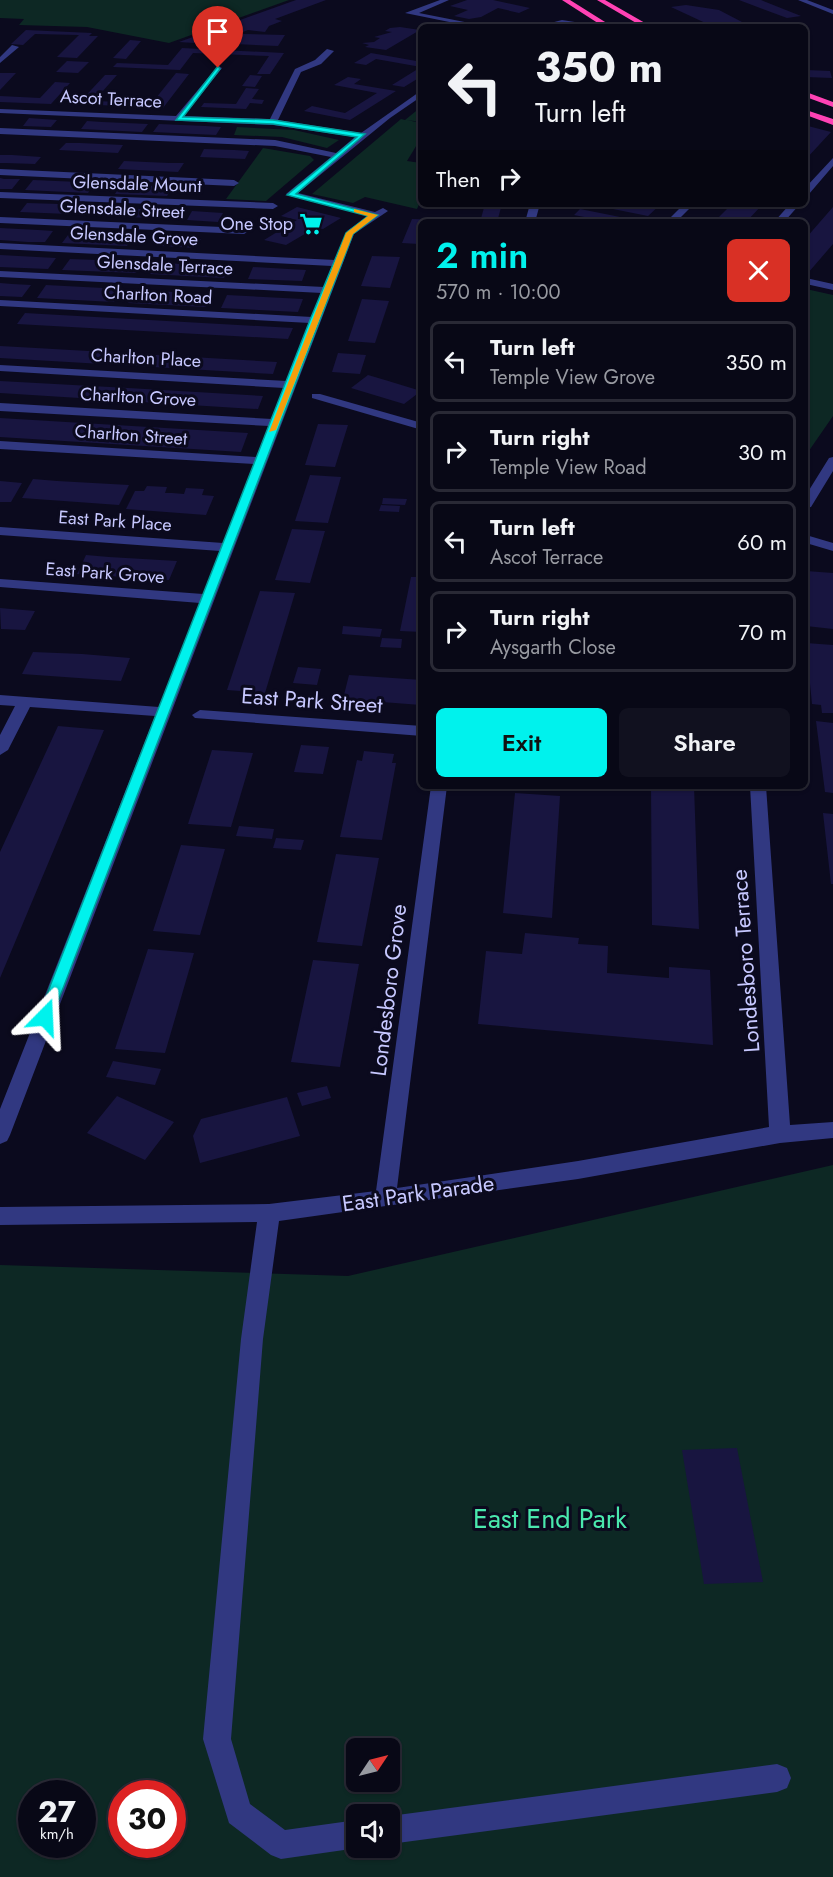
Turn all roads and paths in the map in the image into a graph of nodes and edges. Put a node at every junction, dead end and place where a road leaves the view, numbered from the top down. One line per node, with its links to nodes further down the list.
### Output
1 (446, 0): 8 (street)
2 (565, 0): 5 (highway)
3 (600, 0): 12 (highway)
4 (801, 0): 6 (street)
5 (574, 7): 7 (street); 11 (highway)
6 (833, 12)
7 (562, 22): 9 (street); 10 (street)
8 (470, 24)
9 (553, 24)
10 (575, 24)
11 (604, 24)
12 (643, 24)
13 (15, 47): 15 (street)
14 (330, 51): 23 (street)
15 (0, 61)
16 (218, 68): 22 (street)
17 (418, 95): 26 (street)
18 (808, 95): 19 (highway)
19 (833, 105)
20 (1, 111): 22 (street, Ascot Terrace)
21 (808, 113): 24 (highway)
22 (178, 118): 23 (street, Ascot Terrace)
23 (273, 122): 26 (street, Ascot Terrace)
24 (833, 122)
25 (0, 131): 27 (street)
26 (363, 136): 27 (street)
27 (337, 156): 41 (street)
28 (833, 161): 31 (street)
29 (0, 172): 30 (street)
30 (234, 183)
31 (808, 190)
32 (0, 195): 38 (street, Glensdale Mount)
33 (686, 207): 36 (street)
34 (792, 207): 37 (street)
35 (0, 219): 38 (street, Glensdale Street)
36 (673, 219)
37 (781, 219)
38 (251, 224): 40 (street)
39 (0, 246): 40 (street, Glensdale Grove)
40 (213, 256): 41 (street, Glensdale Grove)
41 (338, 263): 45 (street)
42 (0, 274): 45 (street, Glensdale Terrace)
43 (808, 281): 44 (street)
44 (833, 286)
45 (328, 290): 47 (street)
46 (0, 303): 47 (street, Charlton Road)
47 (314, 320): 49 (street)
48 (0, 368): 49 (street, Charlton Place)
49 (289, 385): 52 (street)
50 (316, 396): 53 (street)
51 (0, 407): 52 (street, Charlton Grove)
52 (275, 423): 55 (street)
53 (418, 426)
54 (0, 445): 55 (street, Charlton Street)
55 (260, 461): 61 (street)
56 (833, 461): 57 (street)
57 (829, 475): 58 (street)
58 (808, 501)
59 (0, 531): 61 (street, East Park Place)
60 (808, 540): 62 (street)
61 (227, 547): 64 (street)
62 (833, 547)
63 (0, 583): 64 (street, East Park Grove)
64 (207, 599): 67 (street)
65 (0, 700): 66 (street)
66 (25, 702): 67 (street); 70 (street)
67 (163, 712): 75 (street)
68 (200, 715): 69 (street, East Park Street)
69 (418, 731)
70 (0, 750)
71 (439, 789): 76 (street, Londesboro Grove)
72 (758, 789): 74 (street, Londesboro Terrace)
73 (833, 1130): 74 (street, East Park Parade)
74 (780, 1134): 76 (street, East Park Parade)
75 (0, 1135)
76 (385, 1200): 77 (street, East Park Parade)
77 (269, 1213): 78 (street, East Park Parade); 81 (street)
78 (0, 1216)
79 (777, 1778): 80 (street)
80 (400, 1829)
81 (346, 1836)

